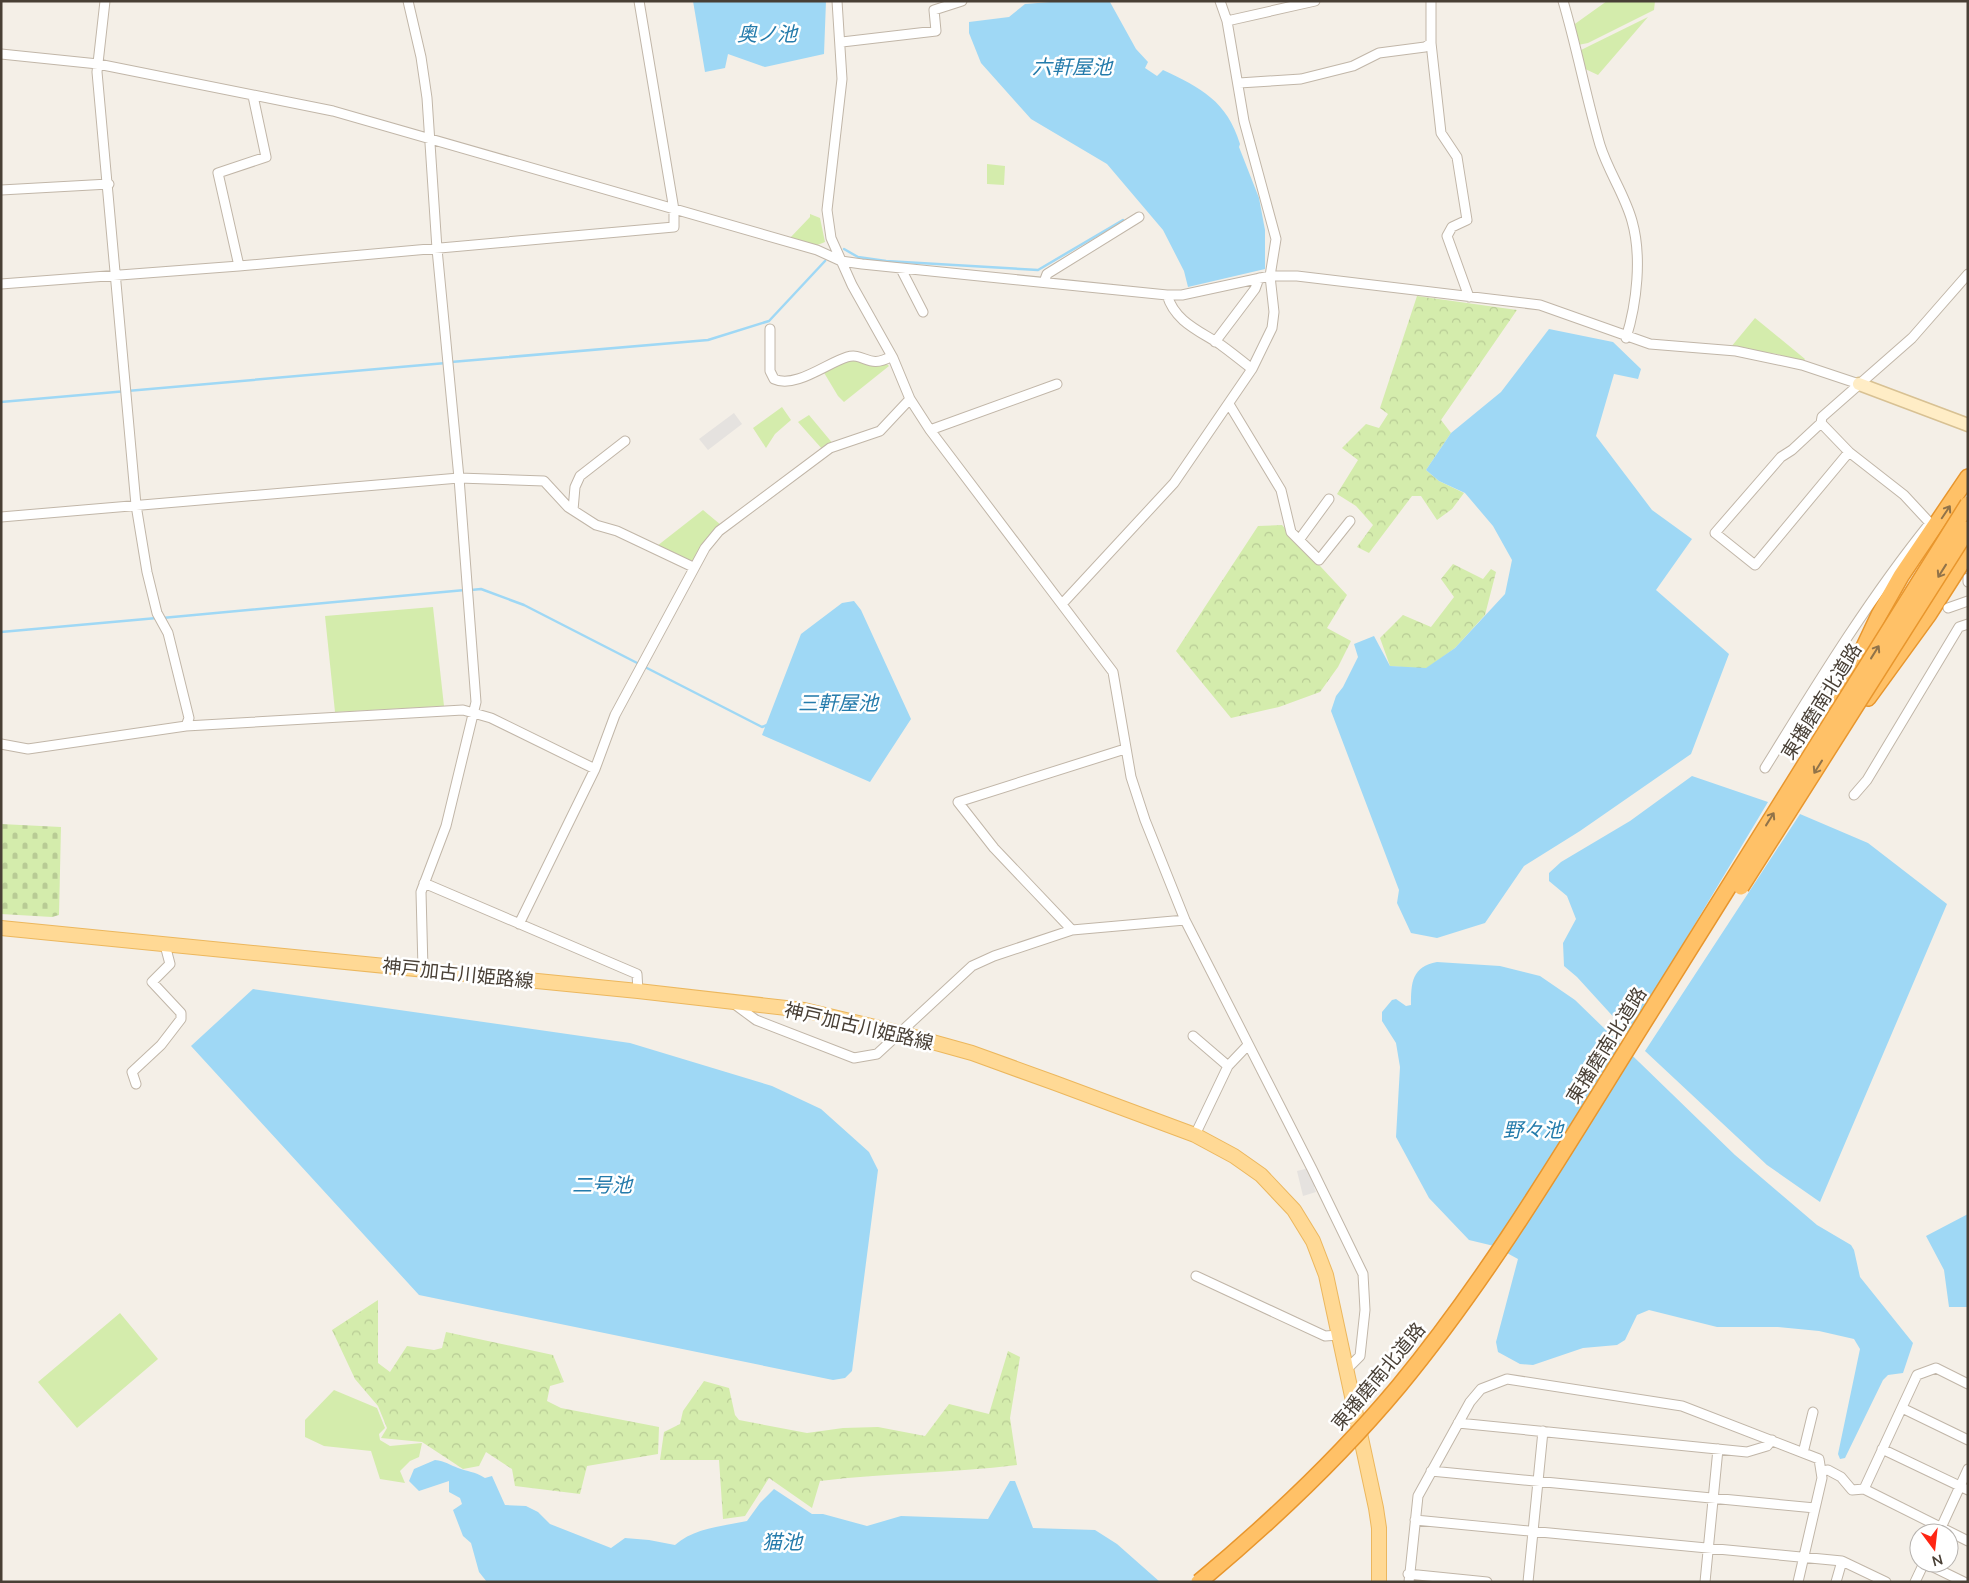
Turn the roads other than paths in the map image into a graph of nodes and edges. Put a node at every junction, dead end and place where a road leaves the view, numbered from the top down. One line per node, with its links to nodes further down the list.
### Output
1 (105, 1): 14 (street)
2 (408, 1): 17 (street)
3 (639, 1): 20 (street)
4 (837, 1): 11 (street)
5 (962, 1): 11 (street)
6 (1220, 1): 10 (street)
7 (1315, 1): 10 (street)
8 (1431, 1): 12 (street)
9 (1563, 1): 36 (street)
10 (1227, 21): 15 (street)
11 (842, 42): 23 (street)
12 (1431, 43): 15 (street); 33 (street)
13 (1, 54): 14 (street)
14 (98, 64): 16 (street); 18 (street)
15 (1239, 82): 28 (street)
16 (253, 96): 17 (street); 24 (street)
17 (430, 139): 20 (street); 22 (street)
18 (109, 184): 19 (street); 26 (street)
19 (1, 190)
20 (674, 210): 22 (street); 23 (street)
21 (1139, 217): 30 (street)
22 (438, 248): 24 (street); 50 (street)
23 (841, 261): 25 (street); 38 (street)
24 (239, 266): 26 (street)
25 (901, 269): 30 (street); 34 (street)
26 (116, 274): 31 (street); 53 (street)
27 (1968, 274): 41 (street)
28 (1270, 276): 29 (street); 33 (street); 39 (street)
29 (1259, 278): 32 (street); 37 (street)
30 (1044, 282): 32 (street)
31 (1, 284)
32 (1167, 296): 37 (street)
33 (1470, 297): 36 (street)
34 (924, 312)
35 (770, 329): 38 (street)
36 (1626, 338): 41 (street)
37 (1215, 342): 39 (street)
38 (892, 356): 42 (street)
39 (1252, 370): 43 (street)
40 (1057, 384): 46 (street)
41 (1859, 384): 44 (street); 45 (street)
42 (910, 399): 46 (street); 60 (street)
43 (1229, 404): 58 (street); 62 (street)
44 (1821, 423): 48 (street); 48 (street)
45 (1968, 425)
46 (930, 430): 62 (street)
47 (625, 441): 54 (street)
48 (1849, 452): 70 (street)
49 (1968, 476): 67 (highway, one-way to 49, bridge)
50 (459, 478): 53 (street); 54 (street); 65 (street)
51 (1329, 498): 58 (street)
52 (1968, 504): 67 (highway, 東播磨南北道路, one-way to 52, bridge)
53 (136, 505): 55 (street); 66 (street)
54 (573, 510): 60 (street)
55 (1, 517)
56 (1350, 521): 58 (street)
57 (1968, 530): 67 (highway, 東播磨南北道路, one-way to 67, bridge)
58 (1299, 540)
59 (1968, 553): 67 (highway, bridge)
60 (694, 567): 71 (street)
61 (1968, 601): 63 (street)
62 (1062, 604): 69 (street)
63 (1948, 608)
64 (1968, 624): 72 (street)
65 (474, 712): 66 (street); 71 (street); 73 (street)
66 (186, 726): 68 (street)
67 (1827, 740): 118 (highway, 東播磨南北道路, one-way to 67, bridge); 119 (highway, 東播磨南北道路, one-way to 119, bridge)
68 (1, 744)
69 (1125, 749): 74 (street); 77 (street)
70 (1765, 768)
71 (595, 769): 75 (street)
72 (1854, 795)
73 (424, 884): 75 (street); 79 (street)
74 (1185, 920): 77 (street); 84 (street)
75 (519, 924): 80 (street)
76 (1, 928): 78 (main road, 神戸加古川姫路線)
77 (1072, 930): 82 (street)
78 (165, 945): 79 (main road, 神戸加古川姫路線); 86 (street)
79 (423, 969): 80 (main road, 神戸加古川姫路線)
80 (638, 991): 81 (main road, 神戸加古川姫路線)
81 (731, 1002): 82 (main road, 神戸加古川姫路線); 82 (street)
82 (900, 1033): 87 (main road, 神戸加古川姫路線)
83 (1193, 1036): 85 (street)
84 (1248, 1045): 85 (street); 90 (street)
85 (1228, 1066): 87 (street)
86 (136, 1084)
87 (1194, 1135): 89 (main road, 神戸加古川姫路線)
88 (1196, 1276): 89 (street)
89 (1339, 1335): 90 (main road, 神戸加古川姫路線)
90 (1346, 1370): 120 (main road, 神戸加古川姫路線)
91 (1968, 1384): 92 (street)
92 (1902, 1408): 97 (street); 99 (street)
93 (1813, 1412): 100 (street)
94 (1458, 1423): 95 (street); 96 (street); 102 (street)
95 (1543, 1431): 98 (street); 104 (street)
96 (1772, 1440): 98 (street); 100 (street)
97 (1968, 1440)
98 (1718, 1449): 107 (street)
99 (1882, 1450): 105 (street); 106 (street)
100 (1803, 1453): 103 (street)
101 (1968, 1469): 105 (street)
102 (1431, 1471): 104 (street); 109 (street)
103 (1822, 1471): 106 (street); 108 (street)
104 (1537, 1482): 107 (street); 112 (street)
105 (1964, 1488): 111 (street)
106 (1864, 1489): 110 (street)
107 (1713, 1498): 108 (street); 113 (street)
108 (1815, 1508): 114 (street)
109 (1415, 1520): 112 (street); 117 (street)
110 (1926, 1523)
111 (1943, 1523)
112 (1533, 1532): 113 (street); 122 (street)
113 (1708, 1549): 114 (street); 123 (street)
114 (1804, 1558): 115 (street); 124 (street)
115 (1842, 1561): 125 (street); 126 (street)
116 (1945, 1573): 127 (street)
117 (1409, 1578): 121 (street)
118 (1199, 1582)
119 (1214, 1582)
120 (1379, 1582)
121 (1487, 1582)
122 (1528, 1582)
123 (1705, 1582)
124 (1798, 1582)
125 (1836, 1582)
126 (1886, 1582)
127 (1964, 1582)

